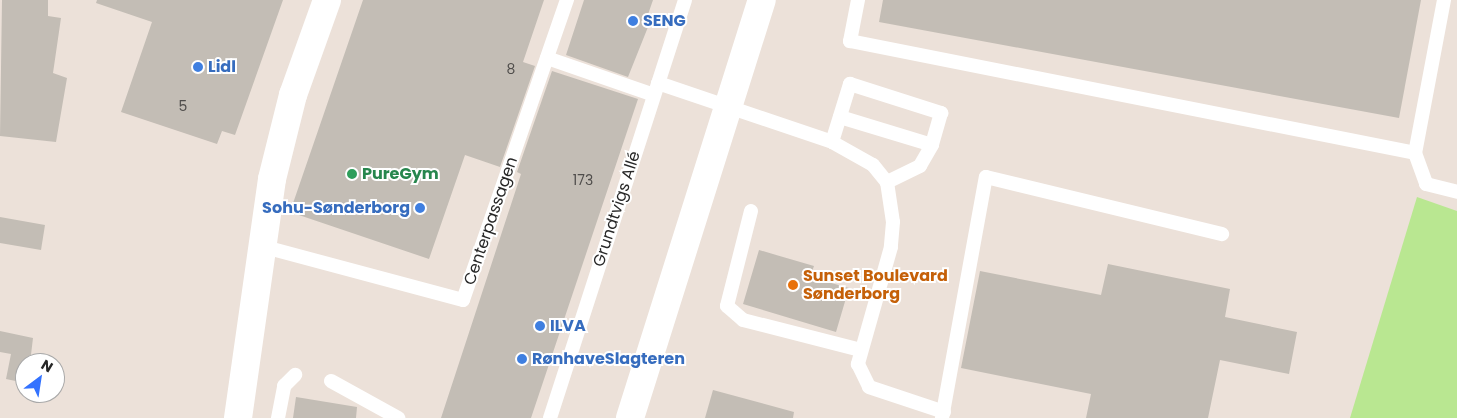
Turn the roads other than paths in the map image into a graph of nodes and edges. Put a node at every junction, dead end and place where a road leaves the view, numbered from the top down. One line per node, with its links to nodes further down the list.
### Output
1 (327, 0): 18 (street)
2 (567, 0): 7 (lane, Centerpassagen)
3 (685, 0): 8 (lane, Grundtvigs Allé)
4 (762, 0): 9 (street)
5 (858, 0): 13 (lane)
6 (1444, 0): 13 (lane)
7 (547, 58): 8 (lane); 18 (lane, Centerpassagen)
8 (656, 89): 9 (lane); 27 (lane, Grundtvigs Allé)
9 (726, 105): 11 (lane); 19 (street)
10 (840, 116): 11 (lane); 12 (lane); 12 (lane)
11 (832, 142): 14 (lane)
12 (932, 146): 14 (lane)
13 (1415, 153): 15 (lane)
14 (887, 182): 20 (lane)
15 (1457, 192)
16 (751, 211): 20 (lane)
17 (1222, 234): 23 (lane)
18 (261, 246): 24 (street)
19 (653, 346): 28 (street); 29 (street)
20 (862, 350): 23 (lane)
21 (295, 375): 25 (lane)
22 (331, 381): 26 (lane)
23 (943, 415)
24 (238, 418)
25 (278, 418)
26 (398, 418)
27 (550, 418)
28 (630, 418)
29 (645, 418)

